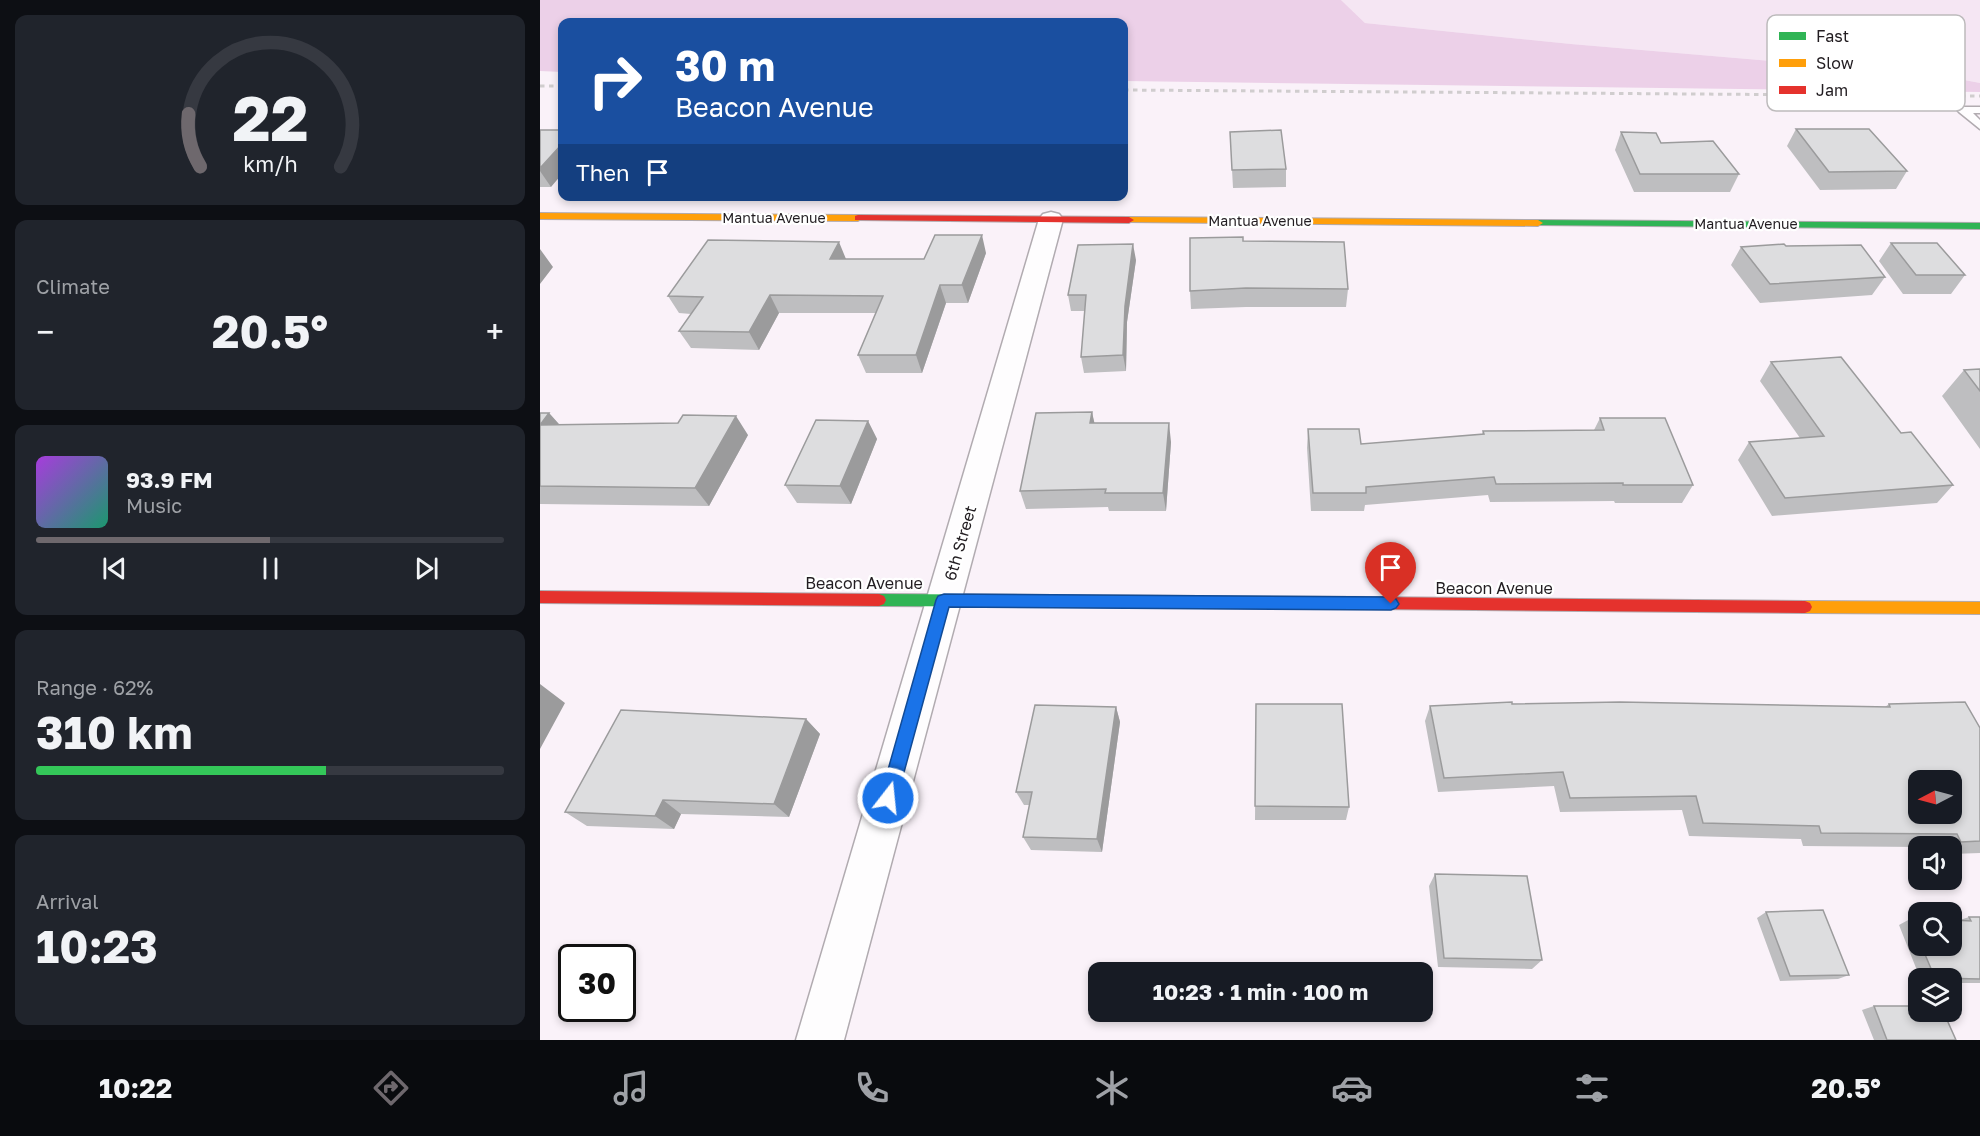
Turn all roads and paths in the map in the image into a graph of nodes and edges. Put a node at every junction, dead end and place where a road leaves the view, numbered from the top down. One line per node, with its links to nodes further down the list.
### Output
1 (1964, 111): 2 (lane)
2 (1980, 126)
3 (540, 216): 4 (street, Mantua Avenue)
4 (1051, 219): 5 (street, Mantua Avenue); 7 (street, 6th Street)
5 (1980, 226)
6 (540, 597): 7 (street, Beacon Avenue)
7 (944, 600): 8 (street, Beacon Avenue); 9 (street, 6th Street)
8 (1980, 608)
9 (820, 1040)

